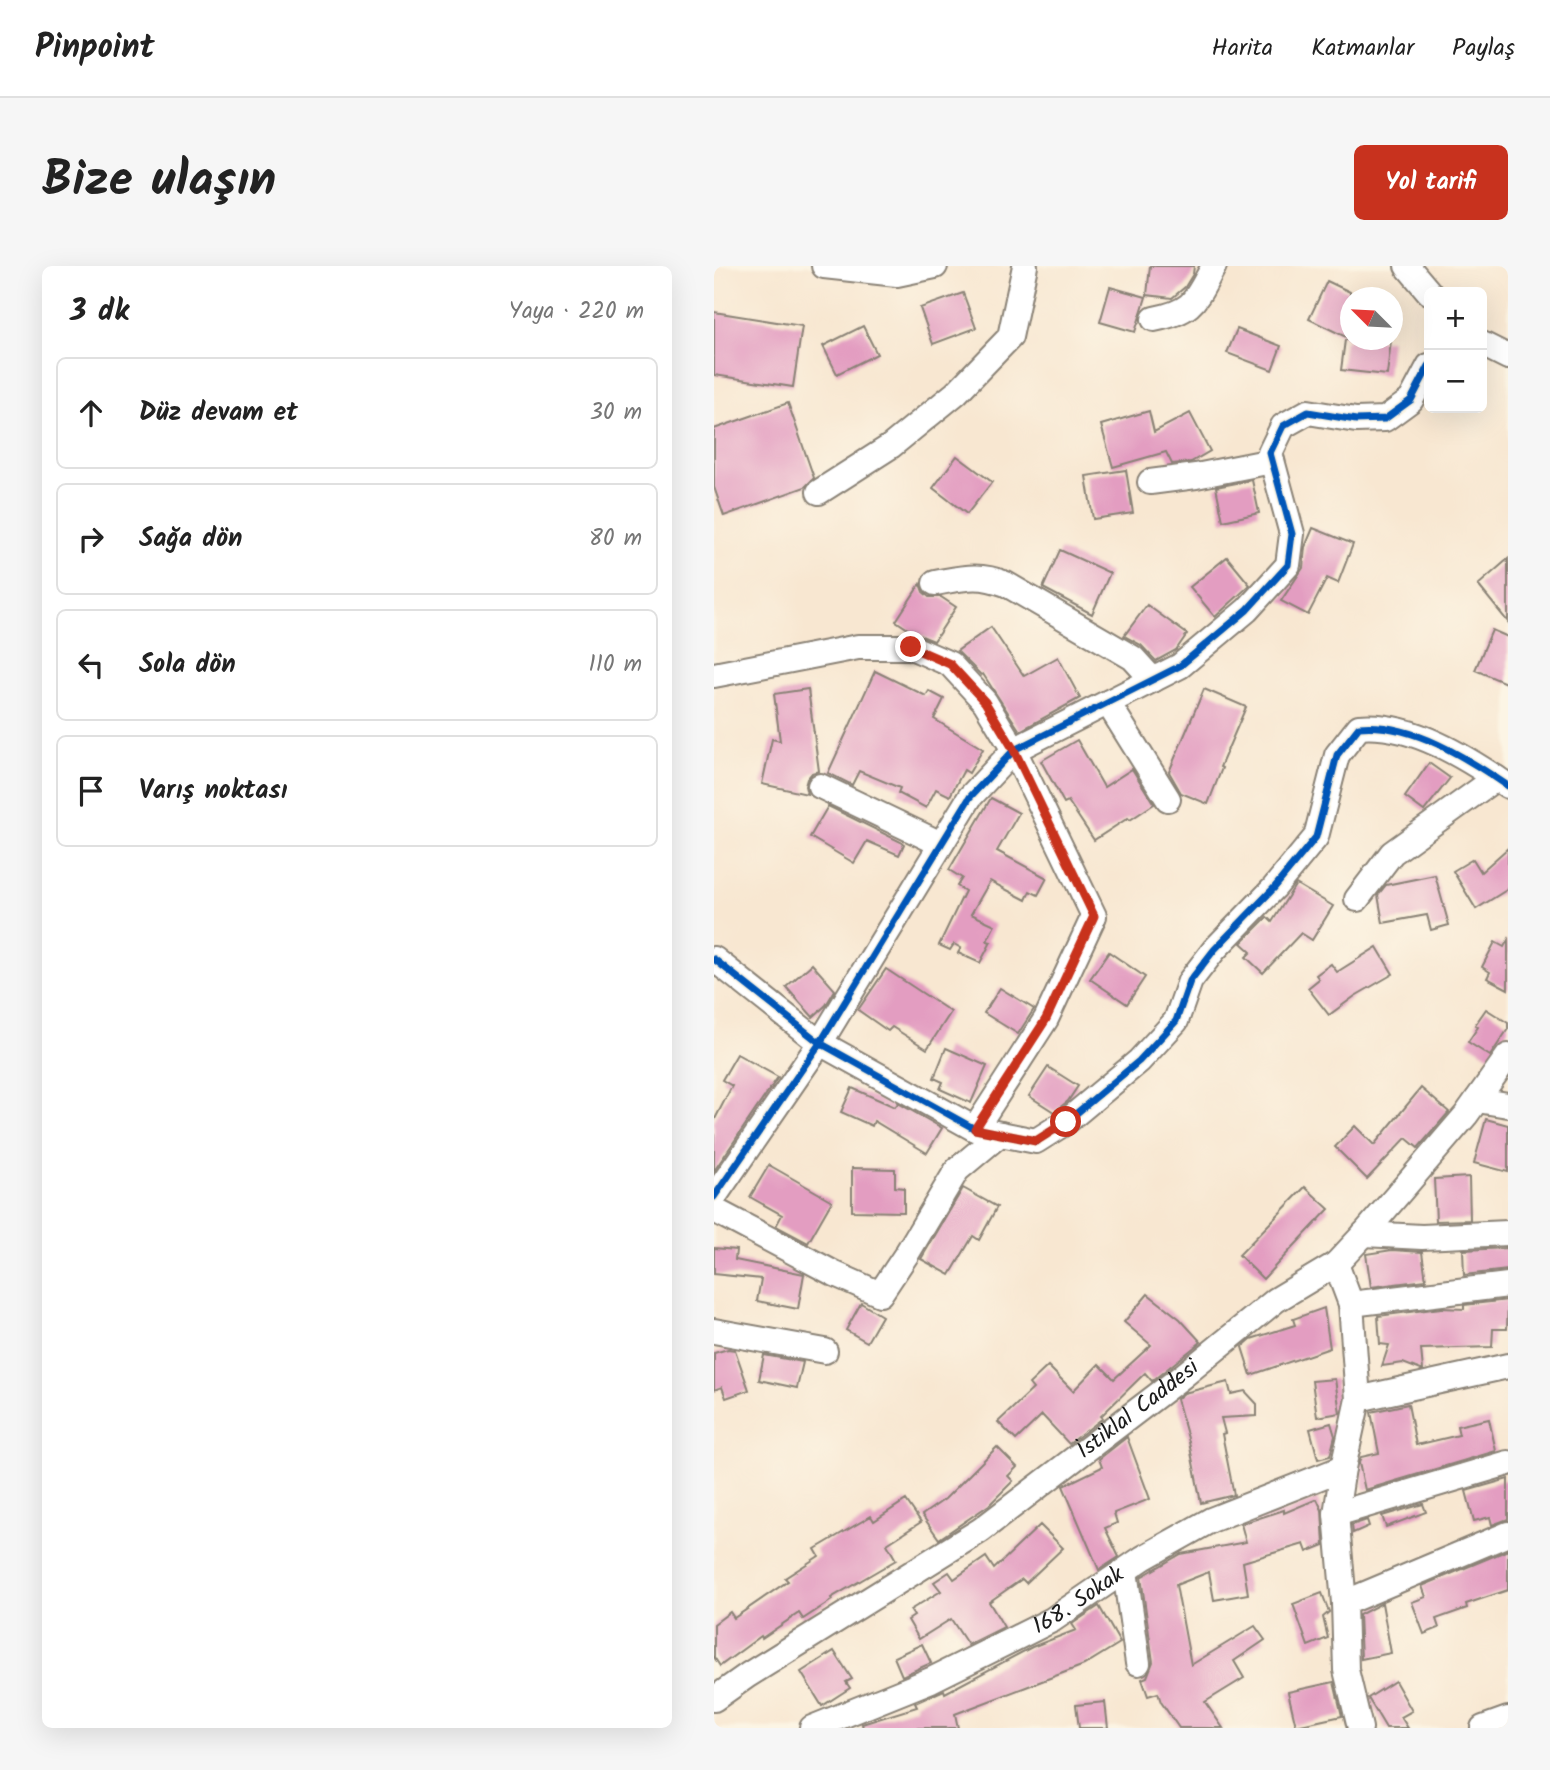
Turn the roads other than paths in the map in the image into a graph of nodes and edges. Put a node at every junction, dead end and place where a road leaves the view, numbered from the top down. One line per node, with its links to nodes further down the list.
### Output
1 (824, 266): 2 (street)
2 (935, 266)
3 (1025, 266): 11 (street)
4 (1214, 266): 7 (street)
5 (1407, 266): 6 (street)
6 (1425, 287)
7 (1154, 319)
8 (1424, 375): 9 (street)
9 (1272, 461): 10 (street); 14 (street)
10 (1150, 482)
11 (819, 492)
12 (934, 583): 14 (street)
13 (714, 675): 16 (street)
14 (1153, 680): 15 (street)
15 (1108, 703): 16 (street); 19 (street)
16 (1014, 750): 20 (street); 27 (street)
17 (1502, 782): 21 (street); 28 (street)
18 (820, 786): 20 (street)
19 (1168, 799)
20 (941, 844): 23 (street)
21 (1357, 899)
22 (714, 959): 23 (street)
23 (820, 1043): 27 (street); 29 (street)
24 (1508, 1055): 25 (street, İstiklal Caddesi)
25 (1477, 1100): 26 (street); 32 (street, İstiklal Caddesi)
26 (1508, 1105)
27 (975, 1129): 28 (street)
28 (1000, 1134): 30 (street)
29 (714, 1197)
30 (714, 1210)
31 (1508, 1233): 32 (street)
32 (1364, 1234): 33 (street, İstiklal Caddesi)
33 (1336, 1264): 35 (street); 47 (street, İstiklal Caddesi)
34 (1508, 1285): 35 (street)
35 (1351, 1304): 39 (street)
36 (714, 1331): 37 (street)
37 (825, 1351)
38 (1508, 1366): 39 (street)
39 (1357, 1399): 41 (street)
40 (1508, 1463): 42 (street)
41 (1343, 1468): 42 (street); 44 (street, 168. Sokak)
42 (1336, 1514): 45 (street)
43 (1508, 1534): 45 (street)
44 (1125, 1571): 46 (street); 49 (street, 168. Sokak)
45 (1344, 1603): 50 (street)
46 (1138, 1663)
47 (714, 1699)
48 (1508, 1719): 51 (street)
49 (812, 1728)
50 (1360, 1728)
51 (1483, 1728)

